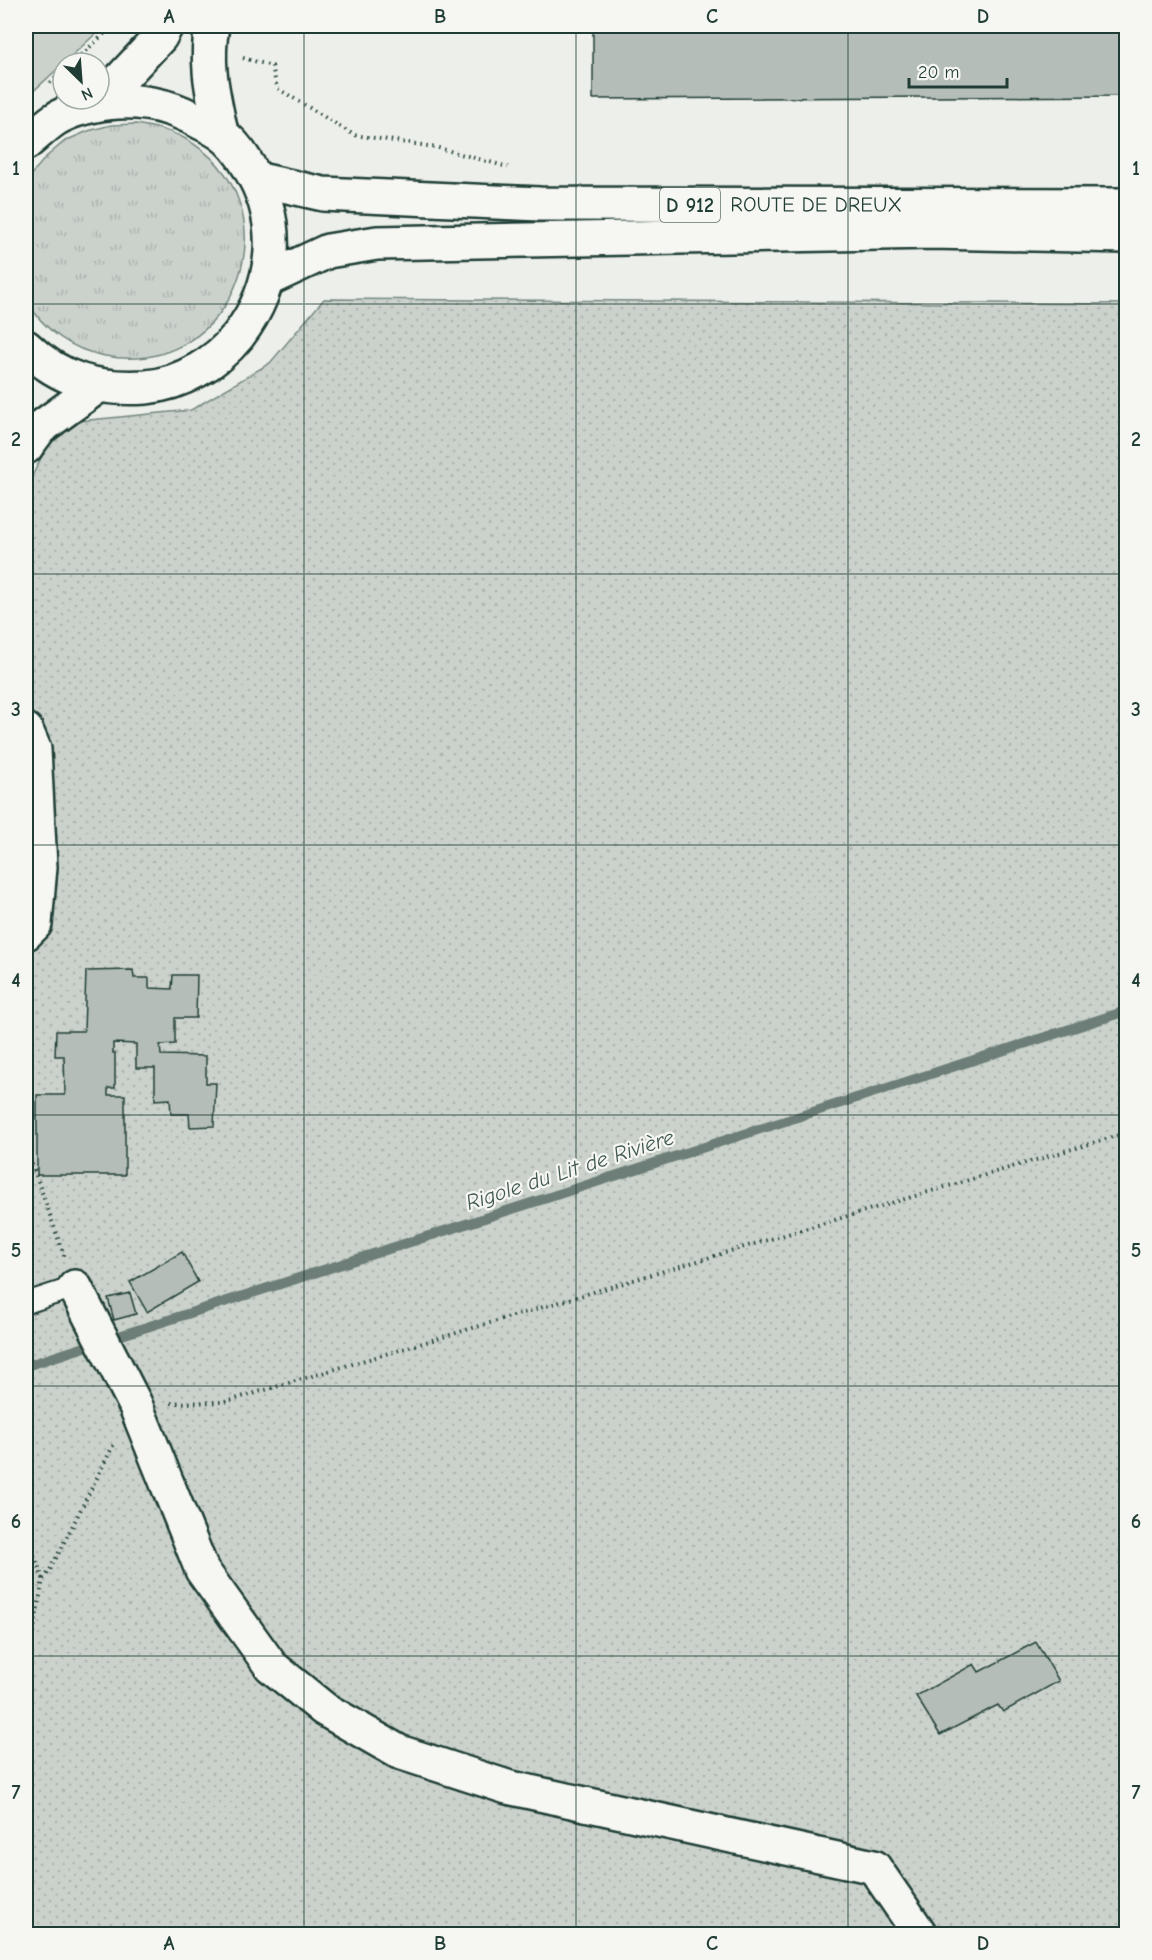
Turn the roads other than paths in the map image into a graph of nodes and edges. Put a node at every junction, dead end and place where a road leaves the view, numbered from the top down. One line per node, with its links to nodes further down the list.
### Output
1 (166, 26): 3 (main road)
2 (212, 26): 6 (main road)
3 (111, 90)
4 (111, 103): 6 (main road)
5 (78, 111): 7 (main road)
6 (221, 134): 8 (main road)
7 (26, 143)
8 (256, 179): 9 (main road, ROUTE DE DREUX / D 912); 11 (main road)
9 (1126, 206)
10 (1126, 236): 11 (main road, ROUTE DE DREUX / D 912)
11 (268, 279): 13 (main road)
12 (26, 347): 13 (main road)
13 (99, 386): 14 (main road)
14 (26, 447)
15 (26, 730): 16 (main road)
16 (26, 933)
17 (75, 1287): 18 (lane); 19 (main road)
18 (26, 1303)
19 (920, 1935)

